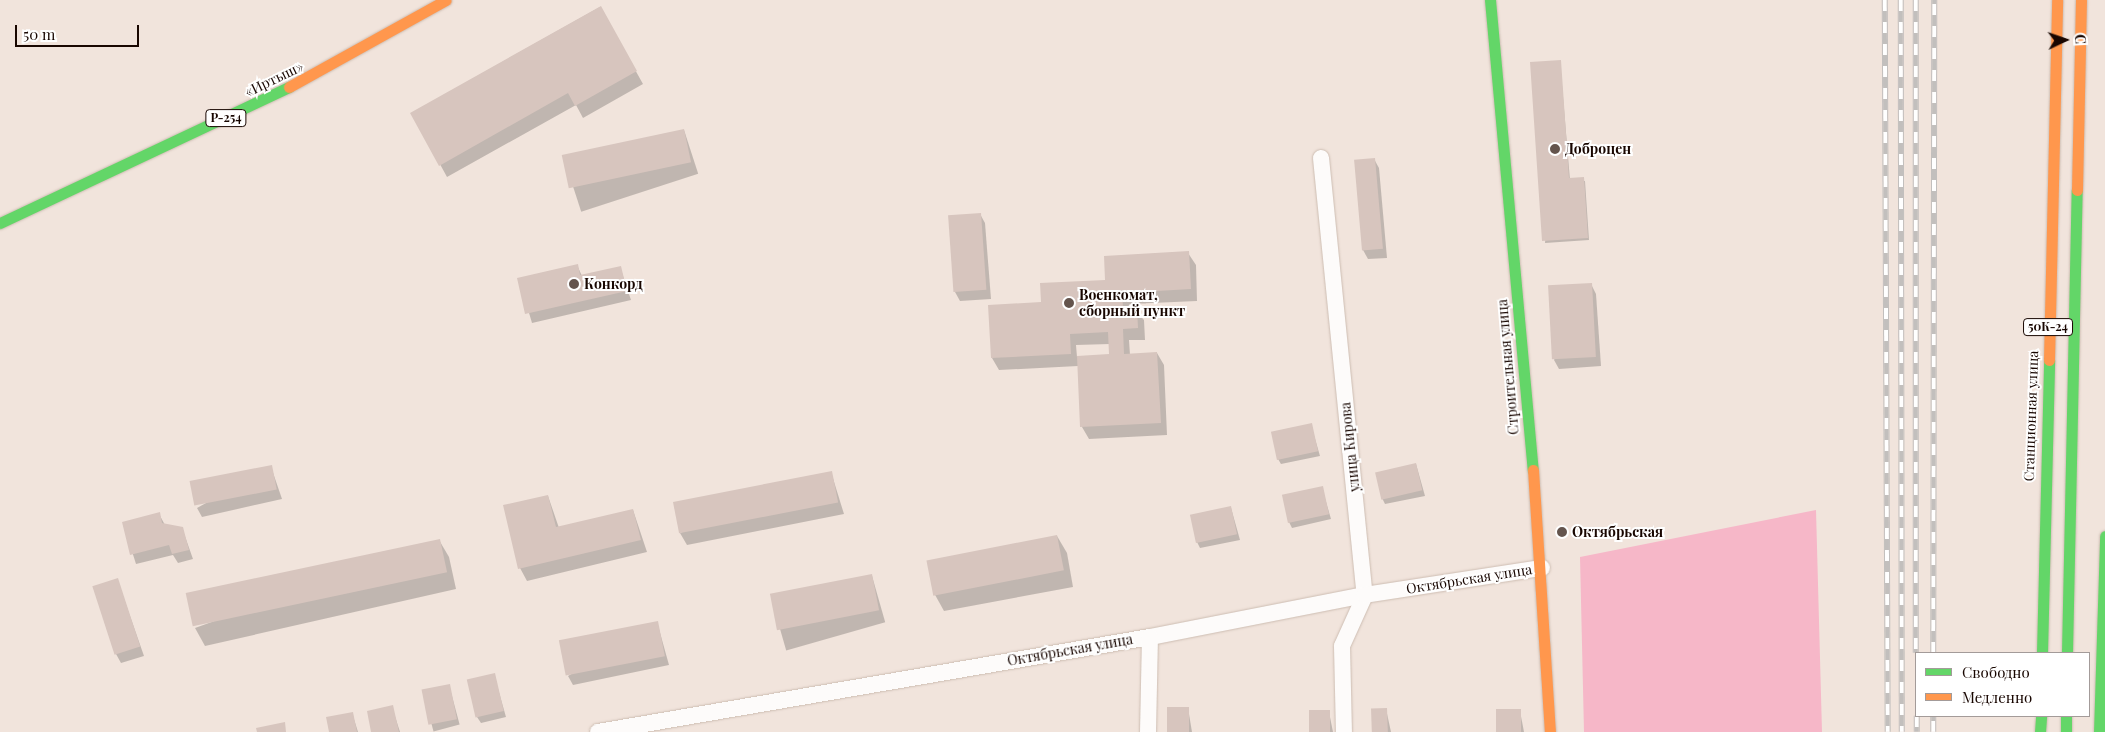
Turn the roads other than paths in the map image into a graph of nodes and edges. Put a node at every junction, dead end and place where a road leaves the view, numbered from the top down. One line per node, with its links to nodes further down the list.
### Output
1 (446, 0): 6 (main road, «Иртыш» / Р-254)
2 (1490, 0): 8 (main road, Строительная улица)
3 (2056, 0): 12 (main road, Станционная улица / 50К-24)
4 (2081, 0): 13 (main road, 50К-24)
5 (1321, 158): 10 (street, улица Кирова)
6 (0, 222)
7 (2105, 536): 9 (main road)
8 (1542, 568): 10 (street, Октябрьская улица); 19 (main road, Строительная улица)
9 (2104, 592): 22 (main road)
10 (1365, 595): 11 (street, Октябрьская улица); 18 (street)
11 (1150, 637): 16 (street, Октябрьская улица); 17 (street)
12 (2042, 652)
13 (2067, 652)
14 (2041, 717): 20 (main road)
15 (2066, 717): 21 (main road)
16 (598, 732)
17 (1148, 732)
18 (1344, 732)
19 (1550, 732)
20 (2040, 732)
21 (2066, 732)
22 (2099, 732)

